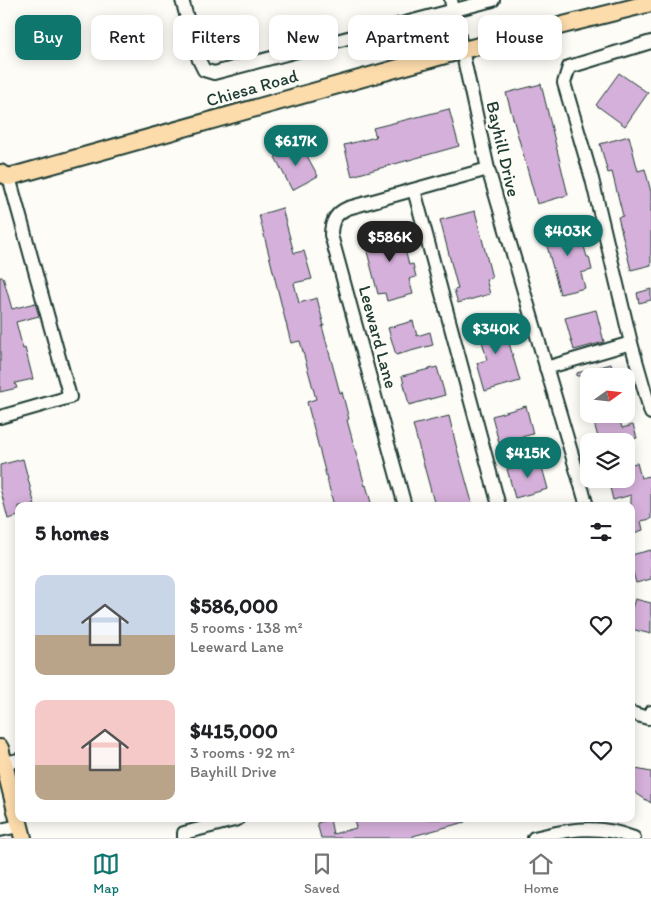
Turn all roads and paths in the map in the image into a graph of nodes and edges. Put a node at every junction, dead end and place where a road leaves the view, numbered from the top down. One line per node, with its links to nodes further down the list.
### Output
1 (182, 0): 4 (street)
2 (494, 0): 4 (street)
3 (651, 3): 6 (main road, Chiesa Road)
4 (452, 5)
5 (651, 42): 12 (street)
6 (468, 49)
7 (427, 60): 10 (main road, Chiesa Road)
8 (465, 60): 9 (street, Bayhill Drive)
9 (488, 169): 11 (street, Leeward Lane); 13 (street, Bayhill Drive)
10 (3, 179): 15 (street)
11 (414, 190): 16 (street, Leeward Lane); 17 (street)
12 (631, 343): 13 (street); 14 (street)
13 (546, 368): 18 (street, Bayhill Drive)
14 (651, 413)
15 (0, 417)
16 (404, 502)
17 (498, 502)
18 (586, 502)
19 (635, 714): 20 (street)
20 (650, 717)
21 (6, 764): 22 (main road)
22 (15, 805)
23 (226, 822): 26 (street)
24 (0, 830): 25 (street)
25 (21, 832)
26 (184, 838)
27 (534, 838): 28 (street)
28 (634, 838)

